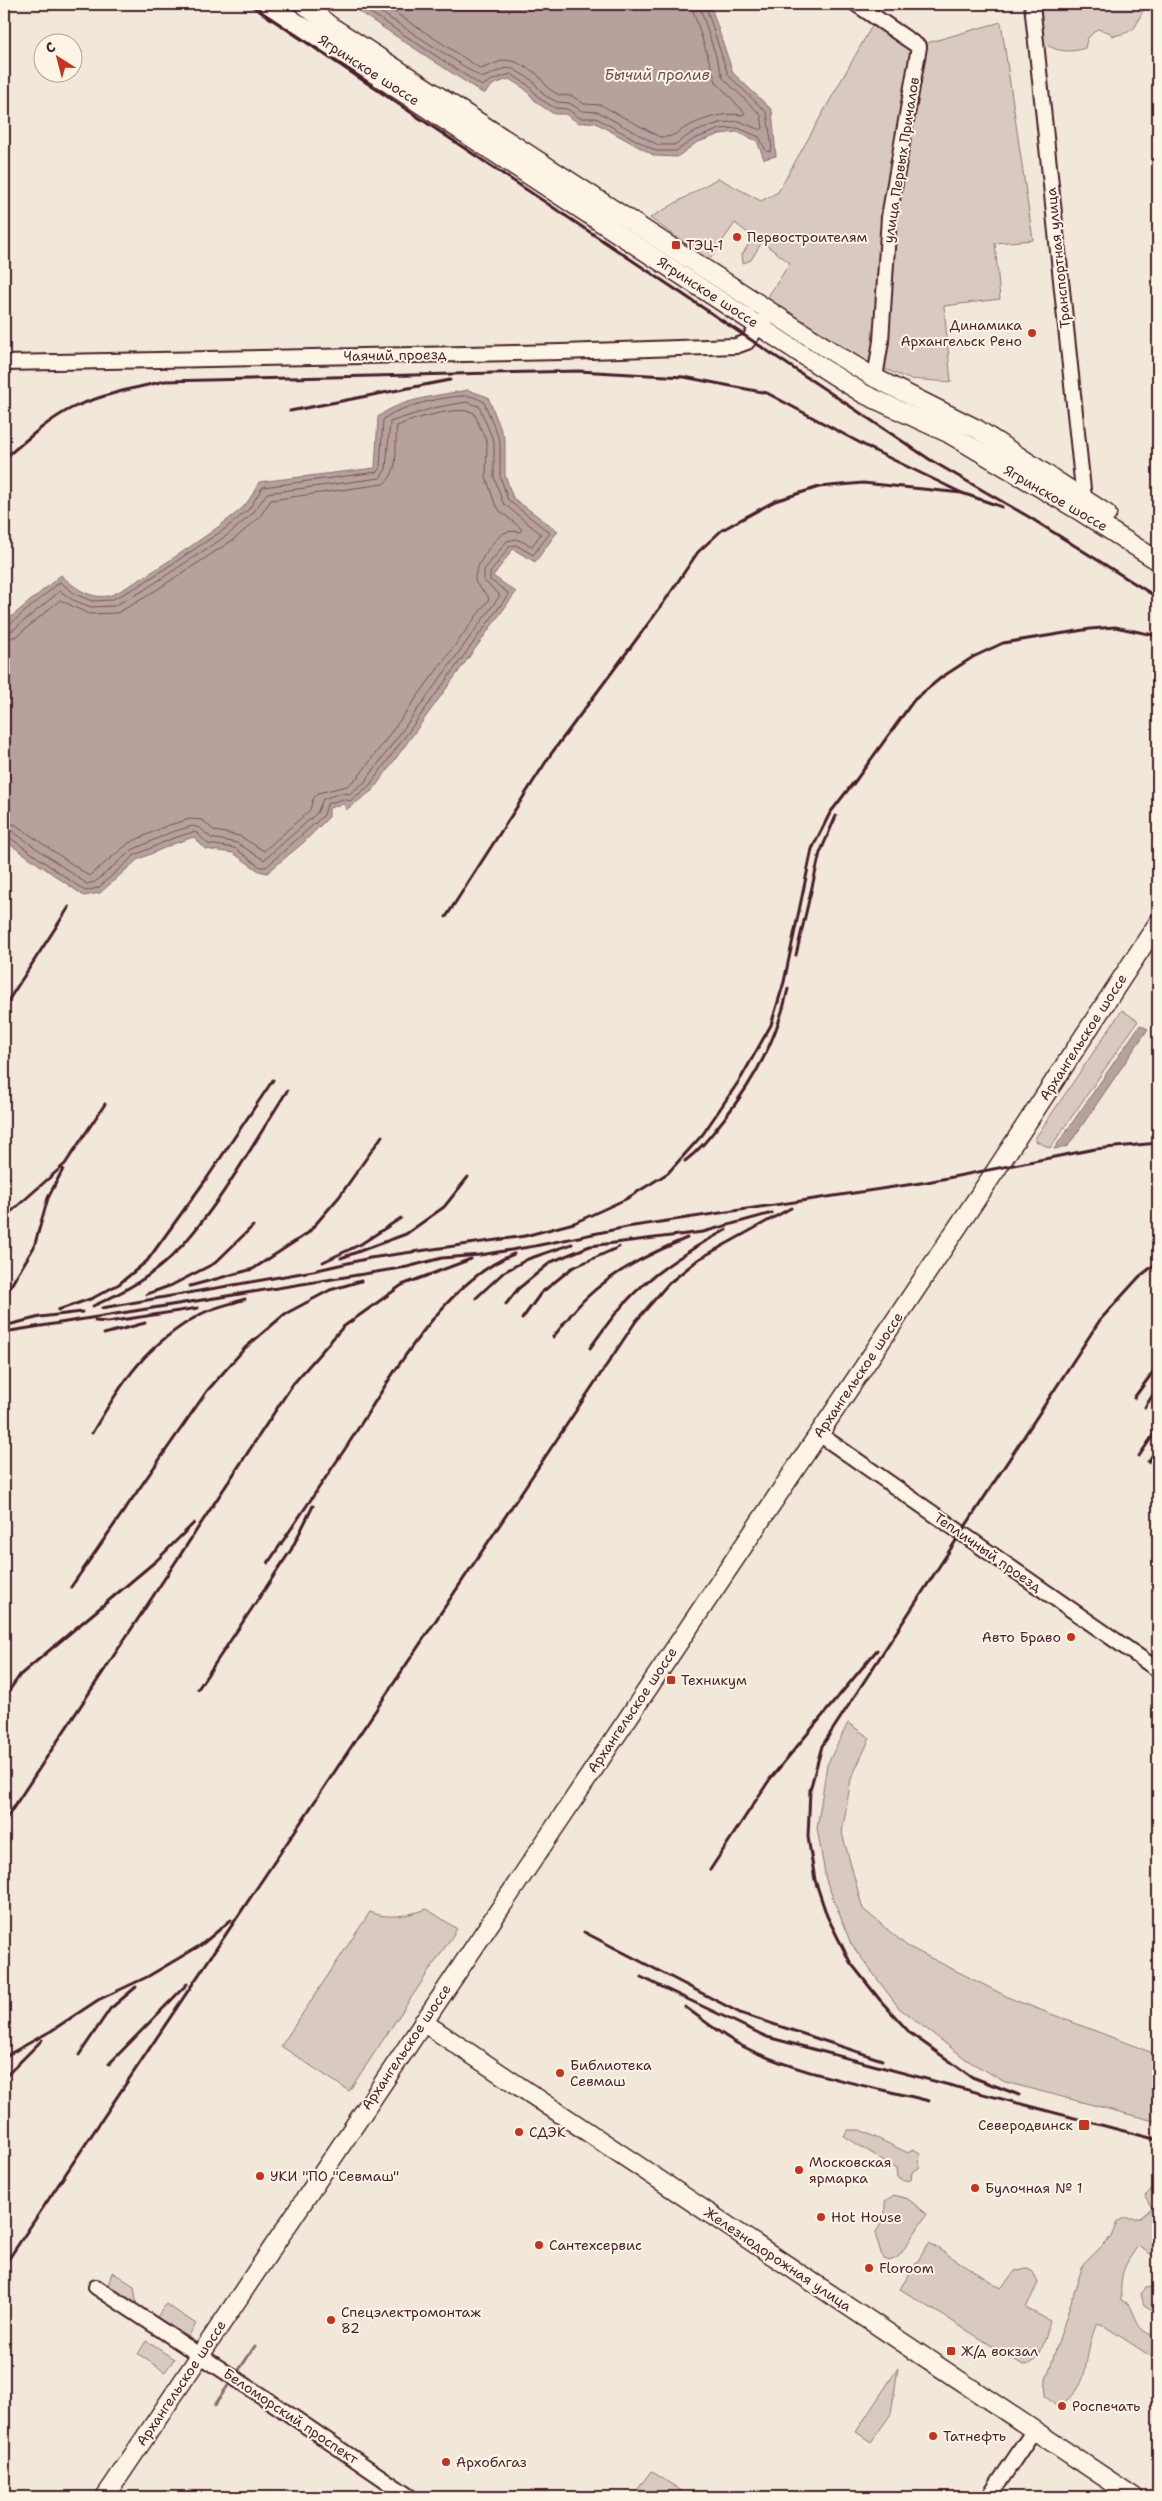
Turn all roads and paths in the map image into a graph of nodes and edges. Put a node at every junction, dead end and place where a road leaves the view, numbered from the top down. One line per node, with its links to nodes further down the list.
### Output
1 (268, 4): 6 (main road, Ягринское шоссе)
2 (304, 4): 5 (main road, Ягринское шоссе)
3 (856, 4): 8 (street, улица Первых Причалов)
4 (1032, 4): 9 (street, Транспортная улица)
5 (769, 312): 6 (street, Чаячий проезд); 8 (main road, Ягринское шоссе)
6 (759, 326): 7 (street, Чаячий проезд); 9 (main road, Ягринское шоссе)
7 (4, 363)
8 (875, 378): 9 (main road, Ягринское шоссе)
9 (1081, 504): 10 (main road, Ягринское шоссе)
10 (1158, 553)
11 (1158, 923): 12 (main road, Архангельское шоссе)
12 (818, 1434): 13 (street, Тепличный проезд); 14 (main road, Архангельское шоссе)
13 (1158, 1670)
14 (423, 2022): 16 (main road, Архангельское шоссе); 17 (main road, Железнодорожная улица)
15 (96, 2287): 16 (street, Беломорский проспект)
16 (201, 2355): 18 (main road, Архангельское шоссе); 19 (street, Беломорский проспект)
17 (1034, 2430): 20 (street); 21 (main road, Железнодорожная улица)
18 (106, 2497)
19 (410, 2497)
20 (989, 2497)
21 (1134, 2497)

